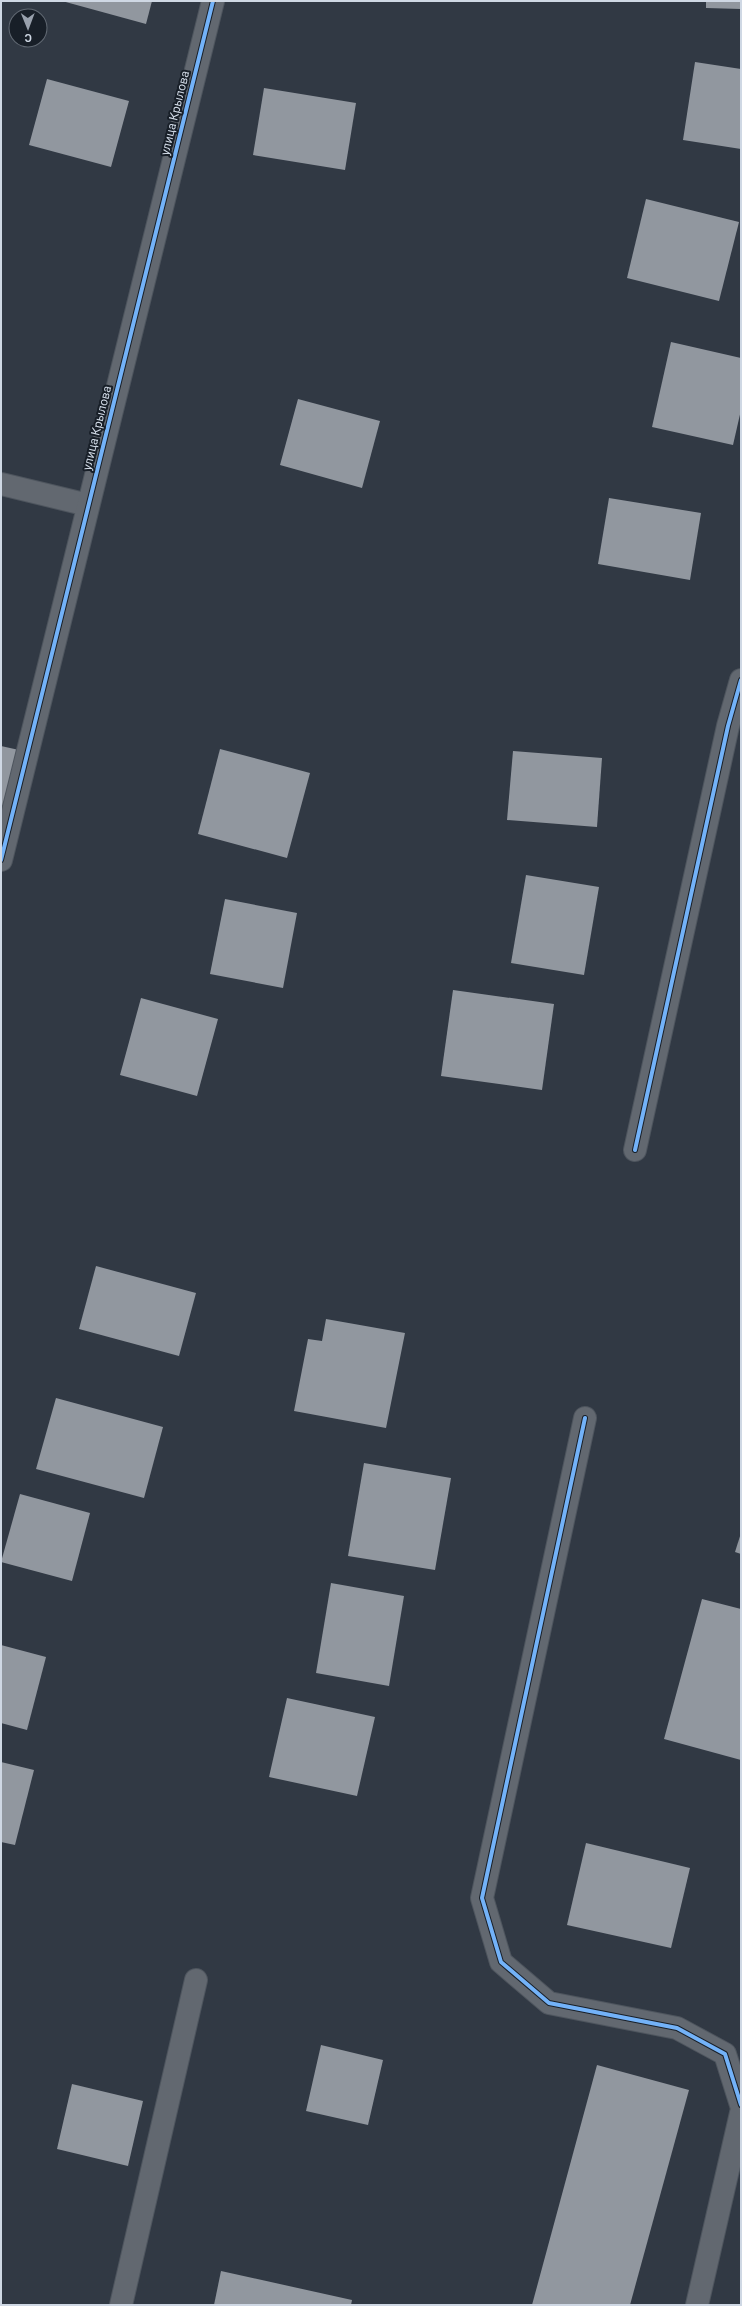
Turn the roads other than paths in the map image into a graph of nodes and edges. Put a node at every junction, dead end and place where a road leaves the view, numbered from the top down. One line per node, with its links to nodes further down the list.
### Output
1 (213, 1): 3 (street, улица Крылова)
2 (1, 484): 3 (street)
3 (88, 505): 6 (street, улица Крылова)
4 (741, 680): 5 (street)
5 (735, 727): 7 (street)
6 (1, 860)
7 (635, 1150)
8 (585, 1418): 10 (street)
9 (196, 1980): 12 (street)
10 (741, 2104)
11 (741, 2113): 13 (street)
12 (121, 2305)
13 (697, 2305)

